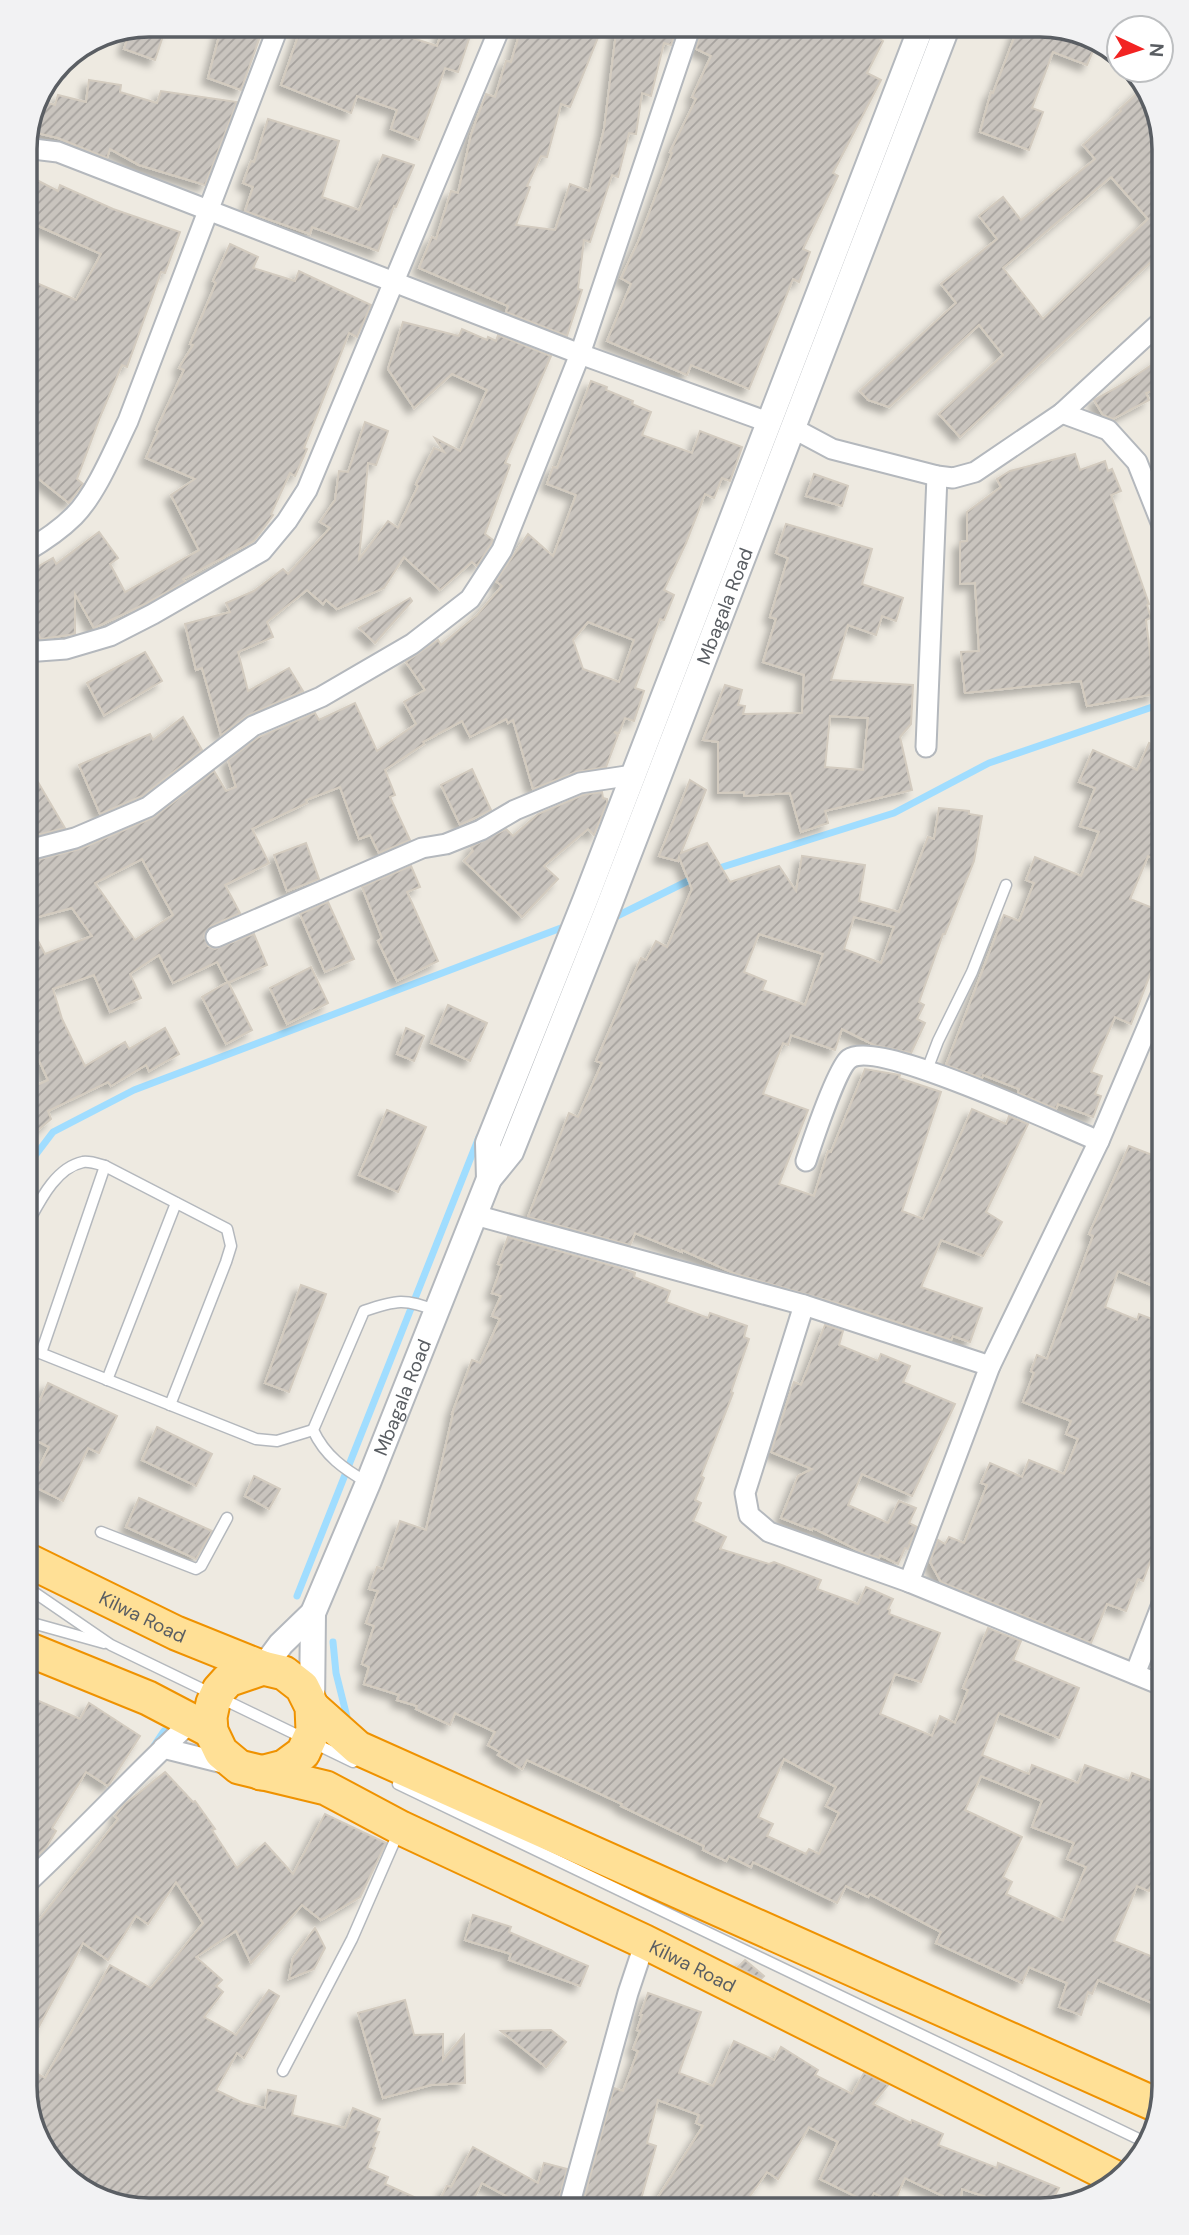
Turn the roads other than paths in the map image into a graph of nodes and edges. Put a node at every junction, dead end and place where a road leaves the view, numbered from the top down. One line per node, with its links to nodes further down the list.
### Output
1 (274, 37): 7 (street)
2 (496, 37): 8 (street)
3 (687, 37): 10 (street)
4 (918, 37): 12 (street, Mbagala Road)
5 (943, 37): 12 (street, Mbagala Road)
6 (37, 149): 7 (street)
7 (208, 211): 8 (street); 15 (street)
8 (393, 282): 10 (street); 16 (street)
9 (1152, 330): 11 (street)
10 (580, 354): 12 (street); 19 (street)
11 (1062, 413): 13 (street); 14 (street)
12 (779, 426): 13 (street); 18 (street, Mbagala Road); 27 (street, Mbagala Road)
13 (937, 476): 17 (street)
14 (1152, 500)
15 (37, 545)
16 (37, 651)
17 (926, 747)
18 (633, 775): 21 (street); 27 (street, Mbagala Road)
19 (37, 848)
20 (1006, 885): 23 (lane)
21 (216, 936)
22 (1152, 1016): 24 (street)
23 (928, 1070): 24 (street); 25 (street)
24 (1099, 1142): 35 (street)
25 (806, 1161)
26 (105, 1166): 28 (lane); 29 (lane); 34 (lane)
27 (489, 1180): 30 (street, Mbagala Road)
28 (176, 1203): 36 (lane); 37 (lane)
29 (37, 1208)
30 (475, 1215): 31 (street); 32 (street, Mbagala Road)
31 (804, 1305): 35 (street); 43 (street)
32 (438, 1311): 38 (lane); 39 (street, Mbagala Road)
33 (37, 1352): 34 (lane)
34 (41, 1353): 36 (lane)
35 (990, 1366): 43 (street)
36 (107, 1380): 37 (lane)
37 (170, 1405): 38 (lane)
38 (313, 1430): 39 (lane)
39 (368, 1483): 45 (street, Mbagala Road)
40 (227, 1518): 41 (lane)
41 (101, 1532)
42 (37, 1565): 50 (highway, Kilwa Road)
43 (909, 1582): 51 (street)
44 (37, 1595): 48 (lane)
45 (313, 1613): 50 (street, Mbagala Road); 54 (street, Mbagala Road)
46 (37, 1625): 48 (lane)
47 (1152, 1630): 51 (street)
48 (111, 1645): 53 (lane)
49 (37, 1653): 55 (highway)
50 (263, 1668): 53 (highway); 54 (highway, Kilwa Road)
51 (1135, 1674): 52 (street)
52 (1152, 1681)
53 (216, 1696): 55 (highway); 56 (lane)
54 (312, 1707): 56 (highway); 65 (highway)
55 (201, 1726): 57 (street); 59 (highway)
56 (308, 1741): 58 (lane); 59 (highway)
57 (163, 1748): 59 (street); 62 (street)
58 (358, 1765)
59 (250, 1770): 61 (highway, Kilwa Road)
60 (383, 1777): 66 (lane)
61 (401, 1828): 63 (highway, Kilwa Road); 64 (lane)
62 (37, 1873)
63 (645, 1942): 67 (highway, Kilwa Road); 68 (street)
64 (283, 2071)
65 (1151, 2102)
66 (1139, 2139)
67 (1109, 2175)
68 (571, 2198)

